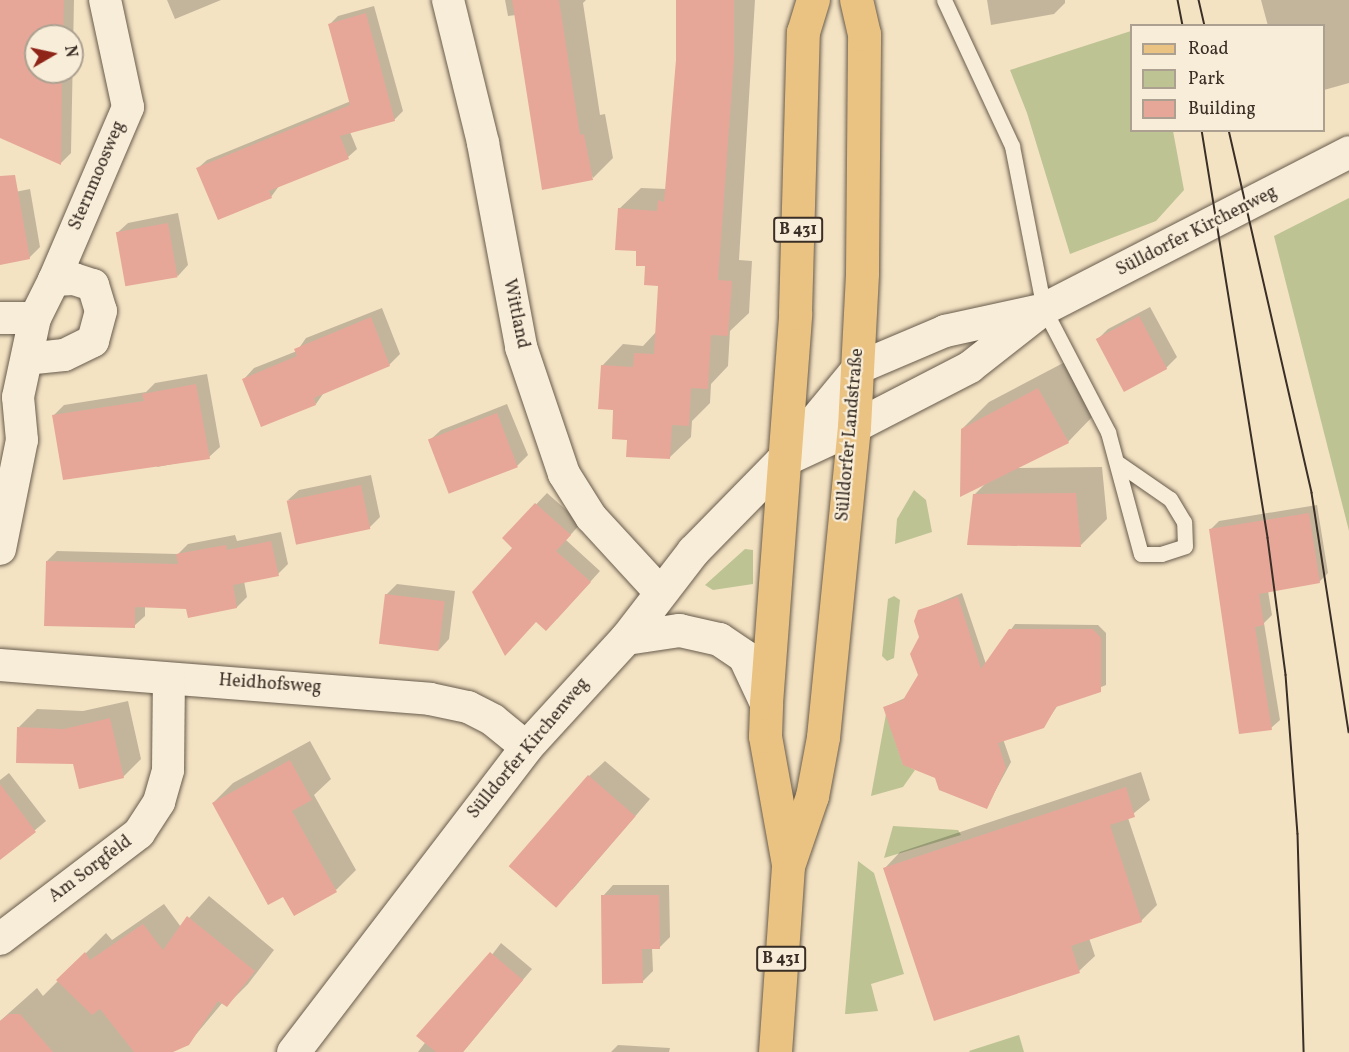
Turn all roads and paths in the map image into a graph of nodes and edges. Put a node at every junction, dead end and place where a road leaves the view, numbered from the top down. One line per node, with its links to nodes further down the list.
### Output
1 (105, 0): 7 (street, Sternmoosweg)
2 (448, 0): 17 (street, Wittland)
3 (813, 0): 14 (main road, Sülldorfer Landstraße / B 431)
4 (856, 0): 12 (main road, Sülldorfer Landstraße / B 431)
5 (944, 0): 8 (lane)
6 (1349, 152): 8 (street, Sülldorfer Kirchenweg)
7 (54, 280): 10 (street, Sternmoosweg); 11 (street)
8 (1044, 309): 12 (street, Sülldorfer Kirchenweg); 13 (street, Sülldorfer Kirchenweg); 15 (lane)
9 (0, 318): 10 (street)
10 (35, 318): 11 (street, Sternmoosweg)
11 (27, 359): 16 (street, Sternmoosweg)
12 (858, 368): 13 (main road, Sülldorfer Landstraße / B 431); 14 (street, Sülldorfer Kirchenweg)
13 (854, 427): 14 (street, Sülldorfer Kirchenweg); 23 (main road, Sülldorfer Landstraße / B 431)
14 (782, 460): 17 (street, Sülldorfer Kirchenweg); 21 (main road, Sülldorfer Landstraße / B 431)
15 (1118, 463): 15 (lane)
16 (0, 549)
17 (660, 592): 18 (street, Sülldorfer Kirchenweg)
18 (626, 638): 21 (street); 22 (street, Sülldorfer Kirchenweg)
19 (0, 665): 20 (street, Heidhofsweg)
20 (169, 679): 22 (street, Heidhofsweg); 24 (street, Am Sorgfeld)
21 (766, 703): 23 (main road, Sülldorfer Landstraße / B 431)
22 (526, 747): 25 (street, Sülldorfer Kirchenweg)
23 (788, 866): 26 (main road, Sülldorfer Landstraße / B 431)
24 (0, 939)
25 (293, 1052)
26 (774, 1052)

